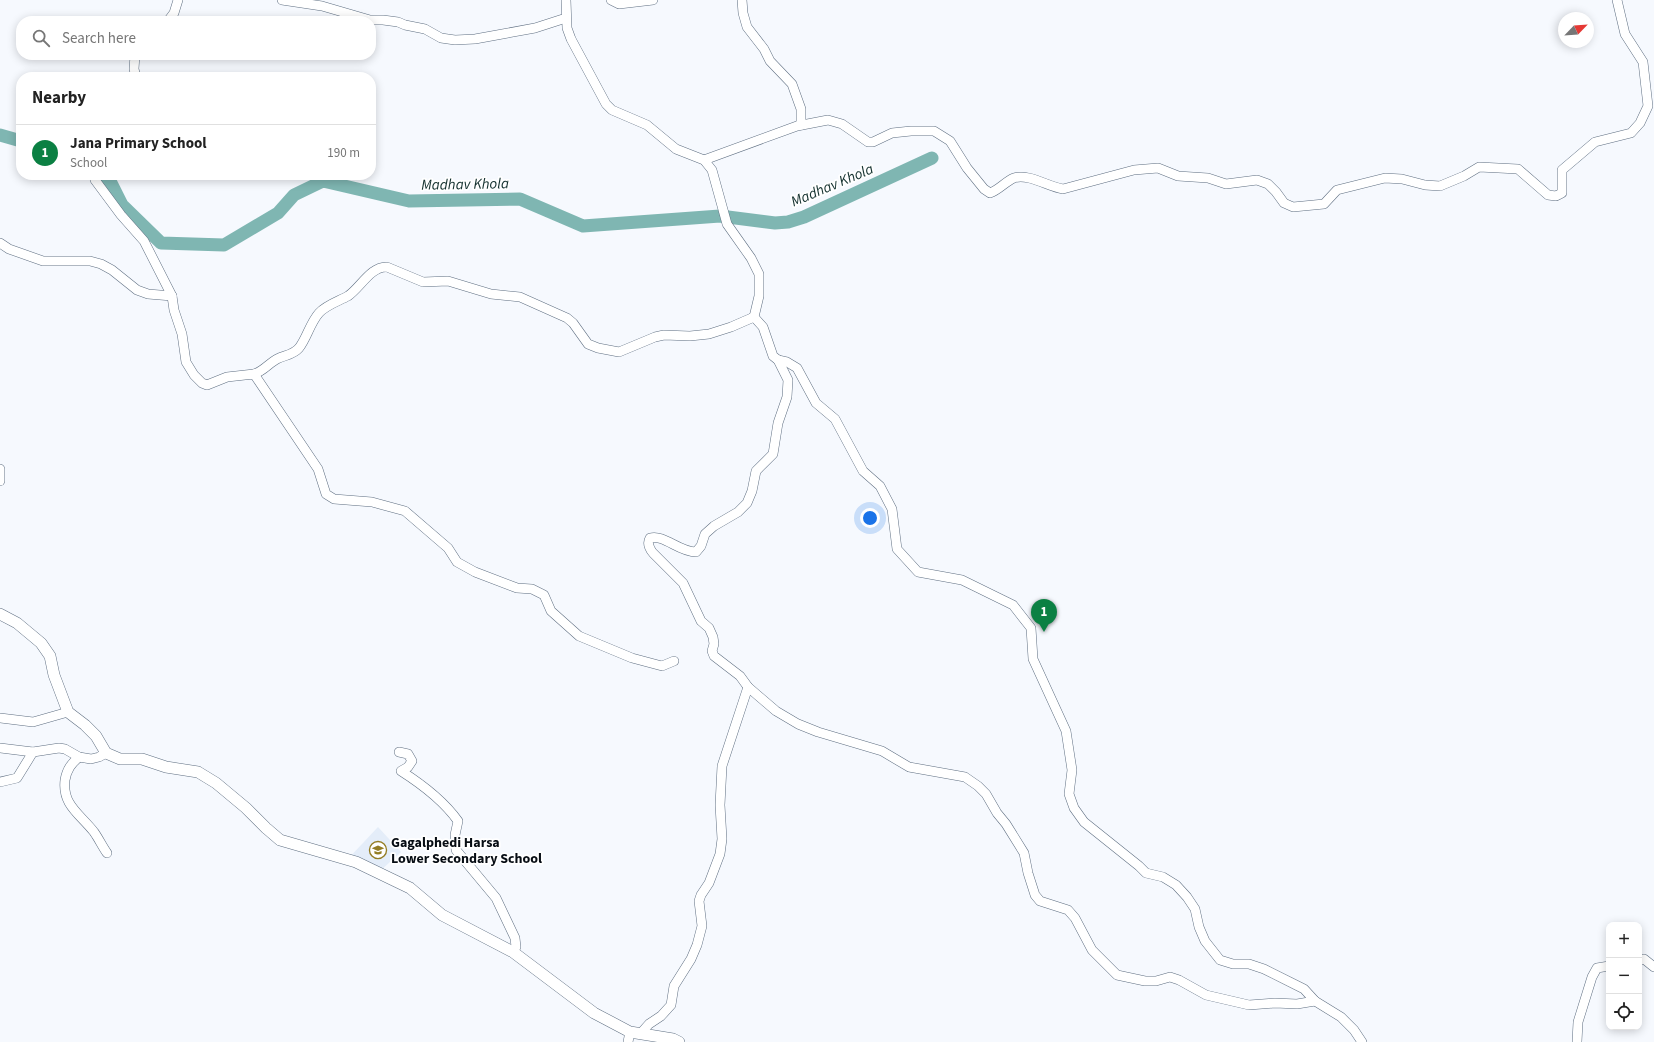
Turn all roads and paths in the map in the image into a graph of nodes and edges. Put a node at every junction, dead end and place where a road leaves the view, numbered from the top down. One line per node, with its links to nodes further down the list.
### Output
1 (178, 0): 8 (street)
2 (282, 0): 9 (street)
3 (566, 0): 10 (street)
4 (611, 0): 5 (street)
5 (652, 0)
6 (742, 0): 15 (street)
7 (1617, 0): 14 (street)
8 (172, 16)
9 (356, 16)
10 (566, 18): 11 (street); 16 (street)
11 (376, 20)
12 (135, 60): 13 (street)
13 (135, 72)
14 (1651, 104): 15 (street)
15 (801, 125): 16 (street)
16 (704, 160): 20 (street)
17 (95, 180): 19 (street)
18 (0, 243): 19 (street)
19 (172, 296): 22 (street)
20 (754, 317): 21 (street); 22 (street)
21 (778, 360): 27 (street); 41 (street)
22 (254, 374): 26 (street)
23 (0, 469): 24 (street)
24 (0, 481)
25 (0, 614): 28 (street)
26 (674, 661)
27 (748, 687): 41 (street); 42 (street)
28 (68, 712): 29 (street); 33 (street)
29 (0, 718)
30 (0, 748): 31 (street)
31 (33, 752): 34 (street); 35 (street)
32 (398, 752): 37 (street)
33 (106, 753): 34 (street); 37 (street)
34 (79, 757): 36 (street)
35 (0, 782)
36 (107, 853)
37 (513, 952): 42 (street)
38 (1642, 959): 40 (street)
39 (1606, 966): 45 (street)
40 (1654, 967)
41 (1315, 1001): 44 (street)
42 (633, 1036): 43 (street)
43 (679, 1042)
44 (1362, 1042)
45 (1577, 1042)

